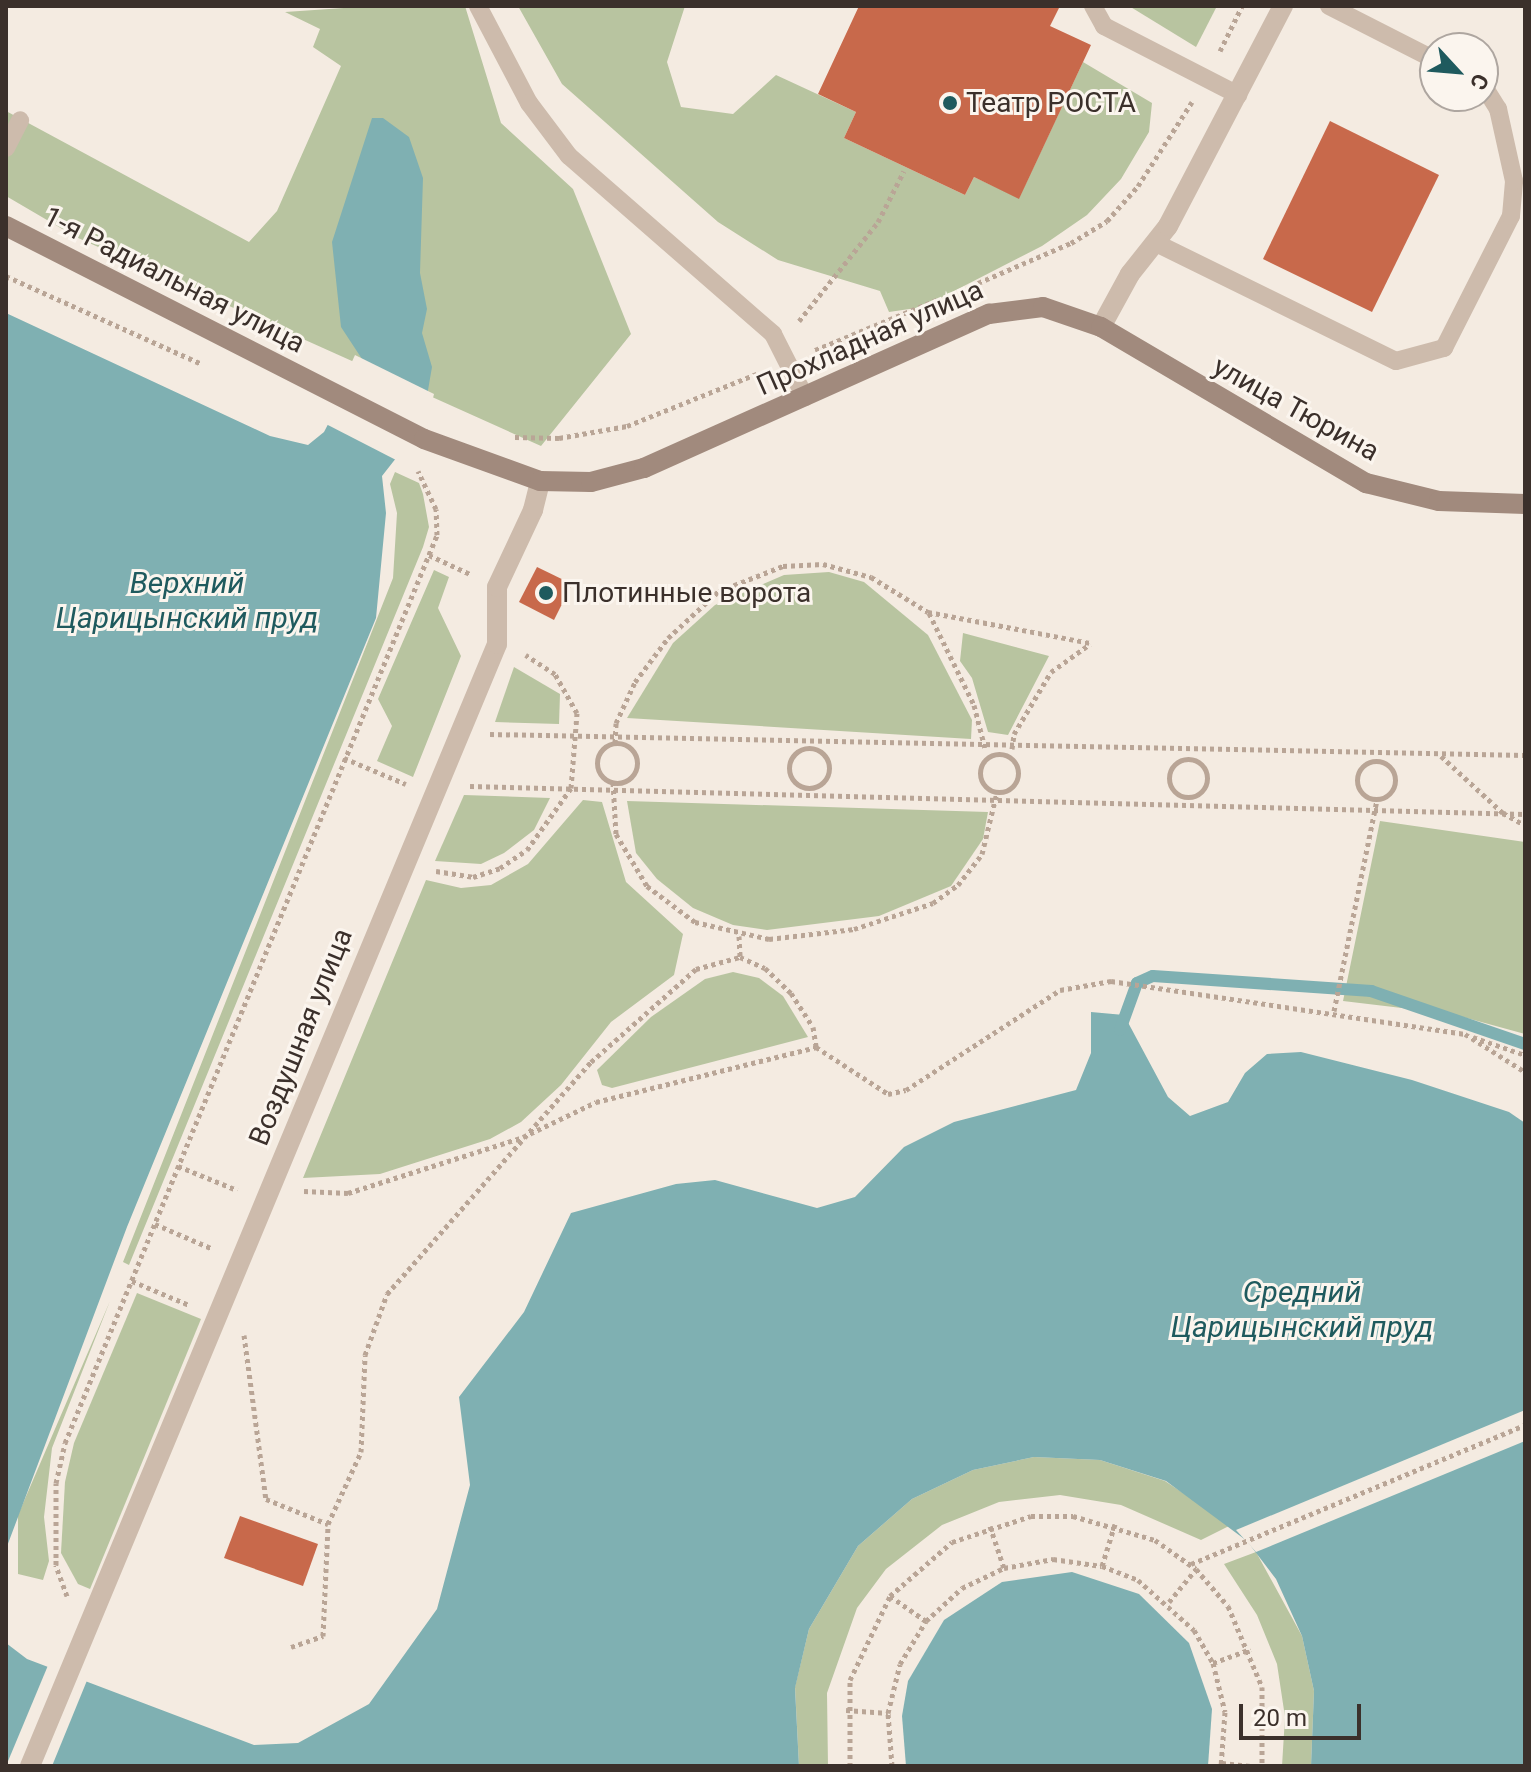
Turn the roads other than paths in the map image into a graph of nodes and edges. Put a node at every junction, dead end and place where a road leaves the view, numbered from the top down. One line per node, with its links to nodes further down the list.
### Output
1 (478, 6): 13 (lane)
2 (1093, 6): 6 (lane)
3 (1283, 6): 6 (street)
4 (1329, 6): 5 (lane)
5 (1419, 52)
6 (1238, 95): 11 (street)
7 (1499, 112): 11 (lane)
8 (20, 120): 9 (lane)
9 (6, 148)
10 (6, 226): 14 (main road, 1-я Радиальная улица)
11 (1156, 243): 12 (street)
12 (1101, 327): 13 (main road, Прохладная улица); 15 (main road, улица Тюрина)
13 (805, 397): 14 (main road, Прохладная улица)
14 (540, 481): 16 (street, Воздушная улица)
15 (1525, 504)
16 (30, 1766)

